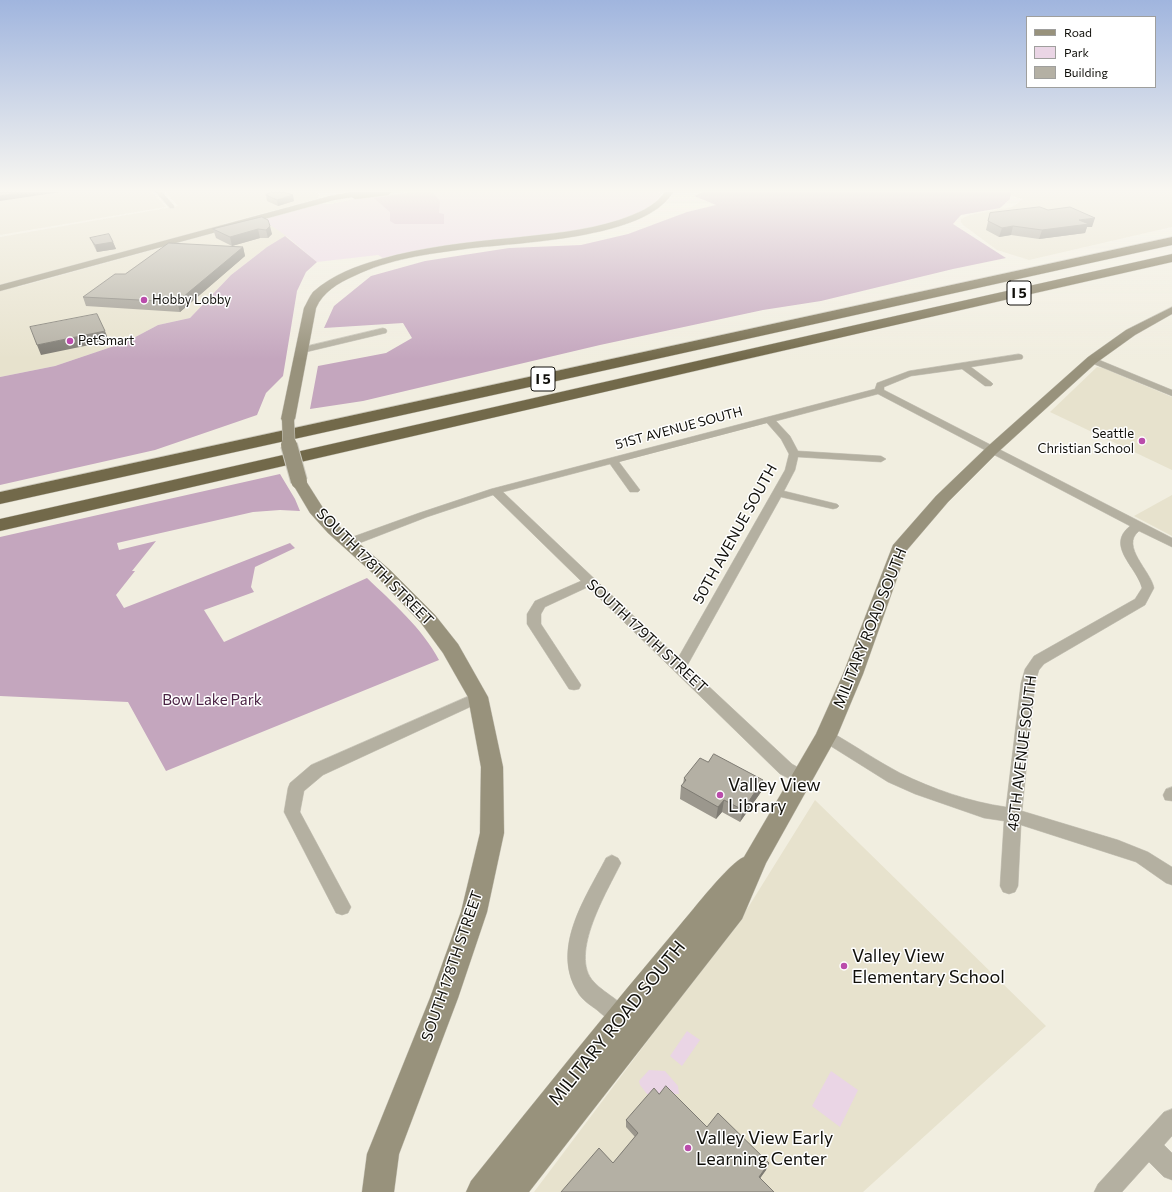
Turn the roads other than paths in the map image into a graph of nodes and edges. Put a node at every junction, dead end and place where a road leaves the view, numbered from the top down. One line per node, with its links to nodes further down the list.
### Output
1 (143, 248): 8 (main road)
2 (458, 248): 12 (main road, SOUTH 178TH STREET)
3 (1131, 248): 6 (highway)
4 (1142, 248): 6 (highway, I 5)
5 (1172, 258): 10 (highway, I 5)
6 (1087, 260): 27 (highway, I 5)
7 (1172, 270): 10 (highway)
8 (0, 288)
9 (1172, 310): 14 (main road, MILITARY ROAD SOUTH)
10 (912, 317): 29 (highway, I 5)
11 (383, 331): 12 (street)
12 (302, 350): 31 (main road, SOUTH 178TH STREET, bridge)
13 (1019, 357): 15 (street, 51ST AVENUE SOUTH)
14 (1092, 360): 18 (street); 20 (main road, MILITARY ROAD SOUTH)
15 (964, 366): 16 (street); 17 (street, 51ST AVENUE SOUTH)
16 (988, 384)
17 (878, 391): 19 (street, 51ST AVENUE SOUTH); 20 (street)
18 (1172, 393)
19 (769, 419): 21 (street, 50TH AVENUE SOUTH); 23 (street, 51ST AVENUE SOUTH)
20 (992, 450): 30 (street); 37 (main road, MILITARY ROAD SOUTH)
21 (794, 454): 22 (street); 26 (street, 50TH AVENUE SOUTH)
22 (881, 459)
23 (612, 460): 24 (street); 25 (street, 51ST AVENUE SOUTH)
24 (634, 490)
25 (495, 491): 31 (street, 51ST AVENUE SOUTH); 33 (street, SOUTH 179TH STREET)
26 (778, 493): 28 (street); 34 (street, 50TH AVENUE SOUTH)
27 (0, 498)
28 (833, 506)
29 (0, 526)
30 (1139, 526): 32 (street); 39 (street, 48TH AVENUE SOUTH)
31 (348, 542): 36 (main road, SOUTH 178TH STREET)
32 (1172, 543)
33 (589, 582): 34 (street, SOUTH 179TH STREET); 35 (street)
34 (680, 667): 38 (street, SOUTH 179TH STREET)
35 (574, 685)
36 (478, 697): 43 (street); 48 (main road, SOUTH 178TH STREET)
37 (826, 736): 38 (main road, MILITARY ROAD SOUTH); 39 (street)
38 (802, 778): 44 (main road, MILITARY ROAD SOUTH)
39 (1013, 815): 41 (street); 42 (street, 48TH AVENUE SOUTH)
40 (612, 863): 44 (street)
41 (1172, 877)
42 (1009, 886)
43 (342, 907)
44 (630, 1024): 49 (main road, MILITARY ROAD SOUTH); 50 (main road, MILITARY ROAD SOUTH)
45 (1172, 1120): 46 (street)
46 (1148, 1145): 47 (street); 51 (street)
47 (1172, 1169)
48 (378, 1192)
49 (482, 1192)
50 (509, 1192)
51 (1106, 1192)

